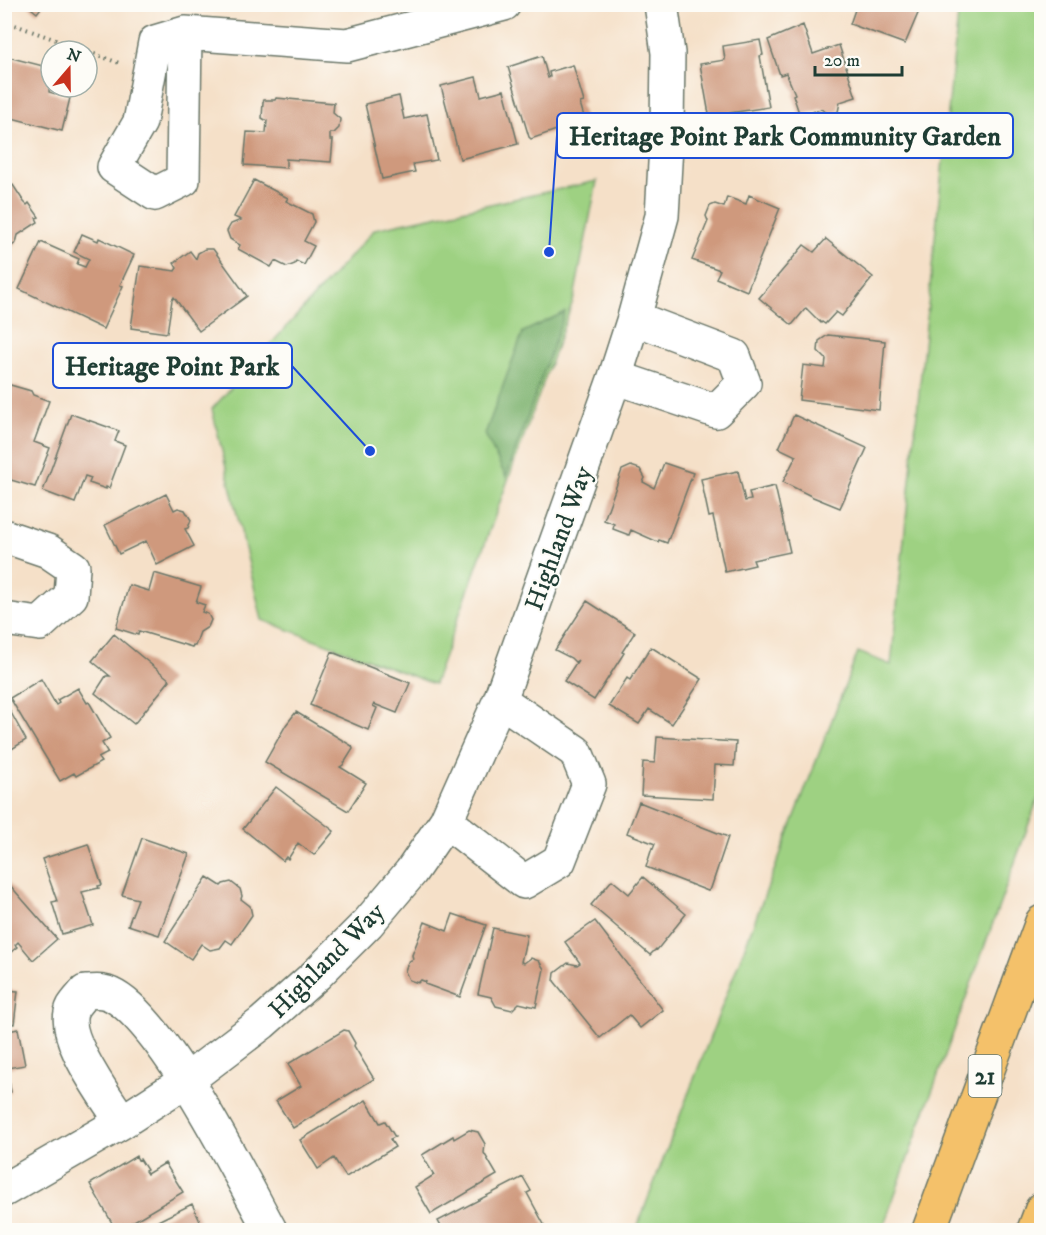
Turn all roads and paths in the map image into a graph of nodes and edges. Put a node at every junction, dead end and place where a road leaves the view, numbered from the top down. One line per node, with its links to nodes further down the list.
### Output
1 (504, 4): 4 (street)
2 (661, 4): 6 (street, Highland Way)
3 (4, 21): 5 (path)
4 (185, 33)
5 (122, 64)
6 (634, 318): 7 (street, Highland Way); 7 (street)
7 (615, 376): 10 (street, Highland Way)
8 (4, 536): 9 (street)
9 (4, 619)
10 (500, 700): 11 (street, Highland Way); 11 (street)
11 (447, 821): 13 (street, Highland Way)
12 (1041, 922): 18 (main road, 21)
13 (188, 1080): 14 (street, Highland Way); 14 (street); 17 (street)
14 (122, 1122): 15 (street, Highland Way)
15 (4, 1190)
16 (1041, 1209): 19 (main road)
17 (270, 1230)
18 (929, 1230)
19 (1034, 1230)

